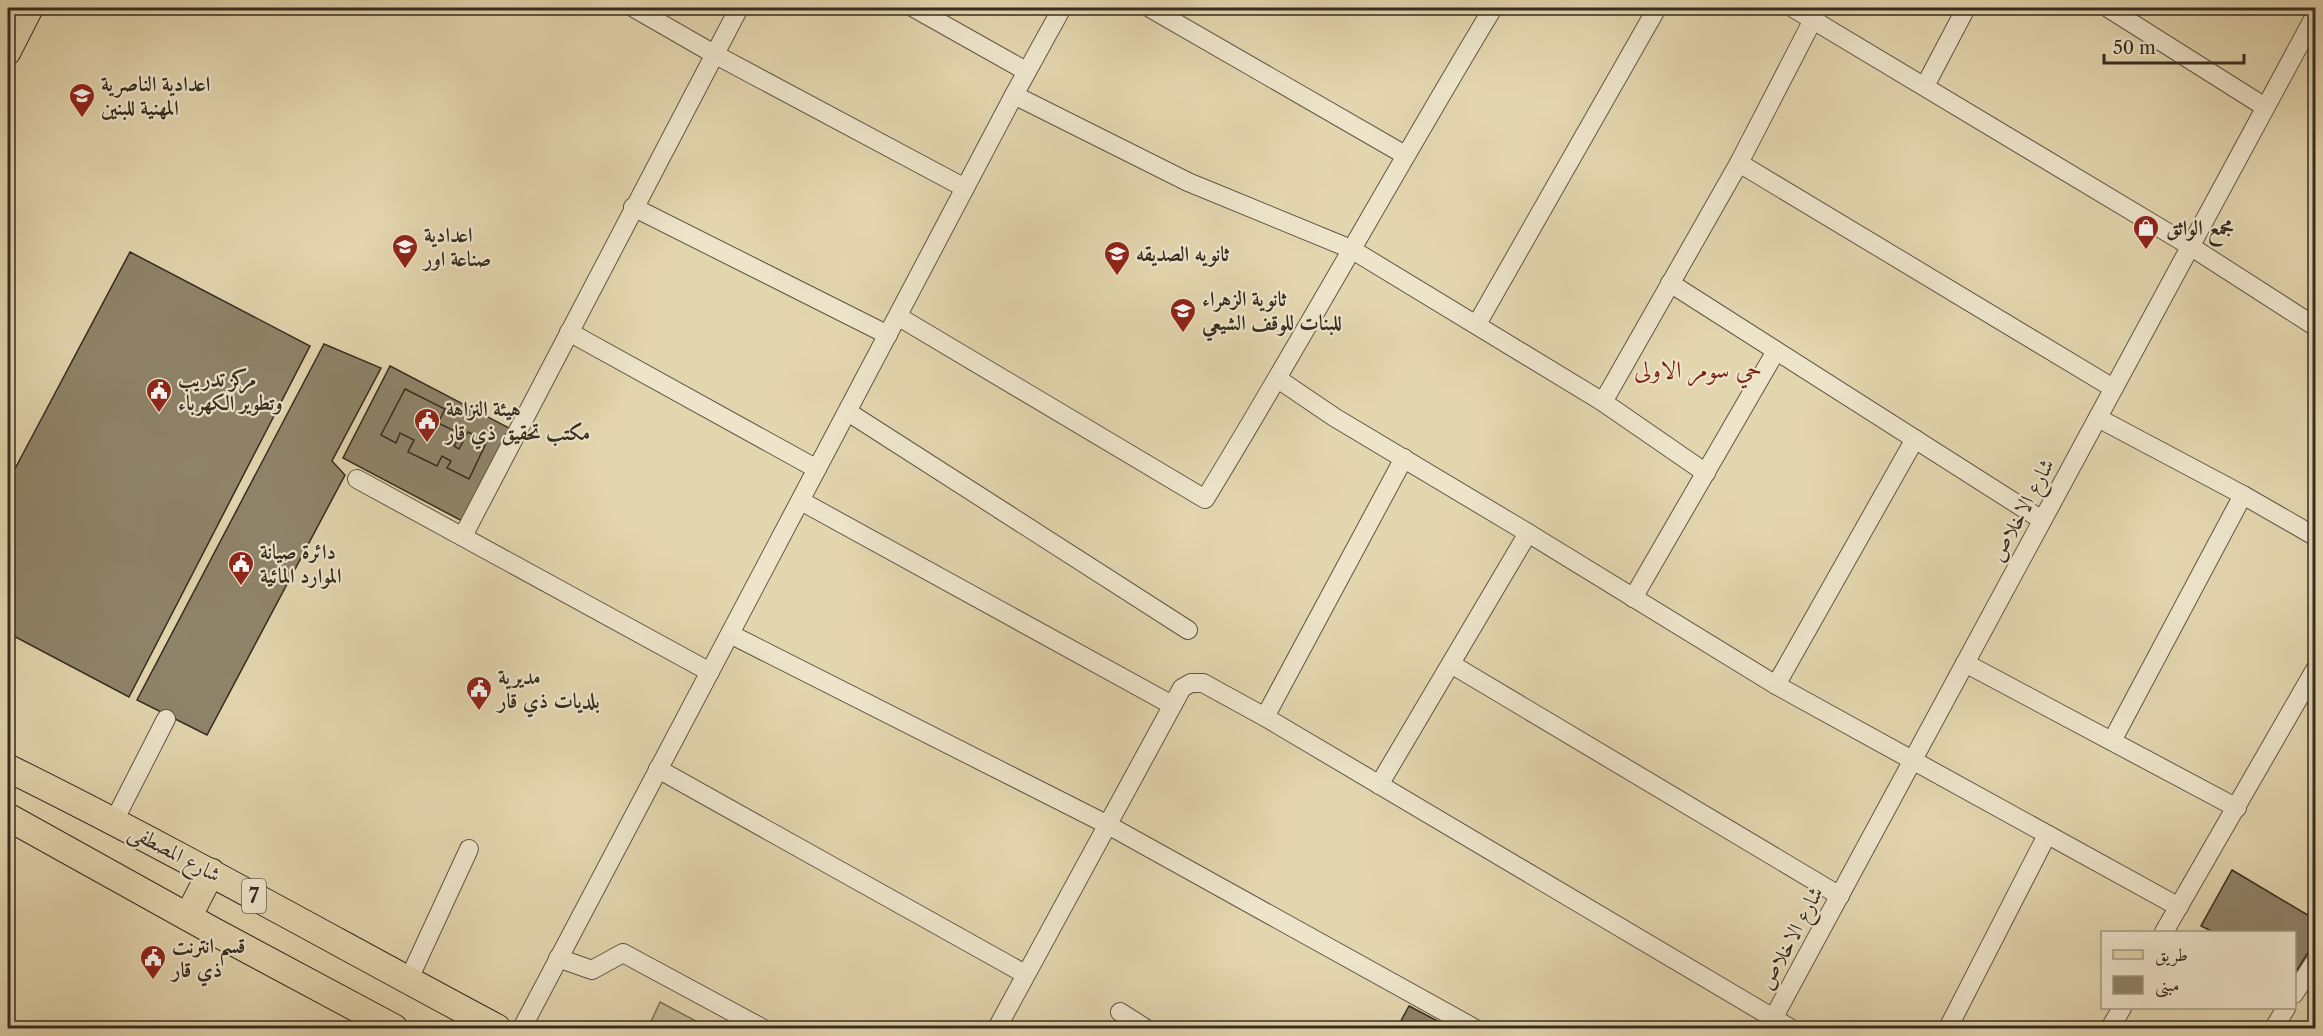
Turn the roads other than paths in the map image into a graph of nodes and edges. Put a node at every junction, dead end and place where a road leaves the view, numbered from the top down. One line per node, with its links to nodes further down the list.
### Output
1 (31, 8): 14 (main road)
2 (634, 8): 15 (street)
3 (739, 8): 15 (street)
4 (914, 8): 16 (street)
5 (1062, 8): 16 (street)
6 (1150, 8): 20 (street)
7 (1492, 8): 20 (street)
8 (1657, 8): 28 (street)
9 (1793, 8): 12 (street)
10 (1966, 8): 17 (street)
11 (2108, 8): 19 (street)
12 (1816, 14): 17 (street); 21 (street)
13 (2316, 14): 19 (street, شارع الاخلاص)
14 (8, 53)
15 (714, 54): 22 (street); 23 (street)
16 (1026, 71): 18 (street)
17 (1925, 86): 24 (street)
18 (1014, 95): 22 (street); 25 (street)
19 (2265, 107): 24 (street, شارع الاخلاص)
20 (1405, 155): 25 (street)
21 (1739, 163): 26 (street); 34 (street)
22 (965, 188): 27 (street)
23 (633, 207): 30 (street); 31 (street)
24 (2190, 246): 29 (street); 34 (street, شارع الاخلاص)
25 (1351, 249): 28 (street); 33 (street)
26 (1670, 283): 32 (street); 35 (street)
27 (899, 316): 31 (street); 33 (street)
28 (1477, 324): 35 (street)
29 (2316, 327)
30 (569, 332): 40 (street); 47 (street)
31 (888, 335): 36 (street)
32 (1776, 351): 38 (street); 41 (street)
33 (1278, 379): 39 (street)
34 (2113, 388): 37 (street, شارع الاخلاص)
35 (1603, 402): 41 (street)
36 (848, 412): 40 (street); 50 (street)
37 (2098, 418): 43 (street); 45 (street, شارع الاخلاص)
38 (1915, 439): 45 (street); 56 (street)
39 (1404, 458): 46 (street); 58 (street)
40 (817, 469): 44 (street)
41 (1706, 473): 49 (street)
42 (357, 479): 47 (street)
43 (2243, 495): 48 (street); 60 (street)
44 (801, 501): 51 (street); 57 (street)
45 (2042, 520): 52 (street, شارع الاخلاص)
46 (1528, 533): 49 (street); 53 (street)
47 (463, 536): 55 (street)
48 (2316, 537)
49 (1633, 598): 56 (street)
50 (1188, 630)
51 (730, 634): 55 (street); 68 (street)
52 (1965, 663): 60 (street); 61 (street, شارع الاخلاص)
53 (1451, 664): 64 (street); 72 (street)
54 (2316, 668): 65 (street)
55 (710, 672): 63 (street)
56 (1776, 686): 61 (street)
57 (1172, 705): 58 (street); 68 (street)
58 (1265, 717): 64 (street)
59 (166, 720): 67 (street)
60 (2112, 741): 65 (street)
61 (1913, 760): 69 (street); 72 (street, شارع الاخلاص)
62 (8, 768): 67 (highway, شارع المصطفى / 7)
63 (658, 769): 76 (street); 78 (street)
64 (1379, 785): 84 (street)
65 (2237, 808): 73 (street)
66 (8, 817): 74 (highway, 7)
67 (114, 821): 71 (highway, شارع المصطفى / 7)
68 (1108, 825): 78 (street); 91 (street)
69 (2047, 835): 73 (street); 93 (street)
70 (469, 849): 79 (street)
71 (211, 872): 74 (highway); 79 (highway, شارع المصطفى / 7)
72 (1840, 896): 84 (street, شارع الاخلاص)
73 (2179, 907): 75 (street)
74 (188, 917): 85 (highway, 7)
75 (2165, 931)
76 (558, 958): 87 (street); 88 (street)
77 (2316, 960): 80 (street)
78 (1025, 974): 89 (street)
79 (408, 981): 86 (highway, شارع المصطفى / 7)
80 (2296, 992)
81 (2121, 1009): 94 (street)
82 (2285, 1009): 95 (street)
83 (1120, 1012): 90 (street)
84 (1771, 1024): 92 (street)
85 (394, 1029)
86 (498, 1029)
87 (522, 1029)
88 (762, 1029)
89 (998, 1029)
90 (1145, 1029)
91 (1474, 1029)
92 (1790, 1029)
93 (1948, 1029)
94 (2110, 1029)
95 (2274, 1029)

